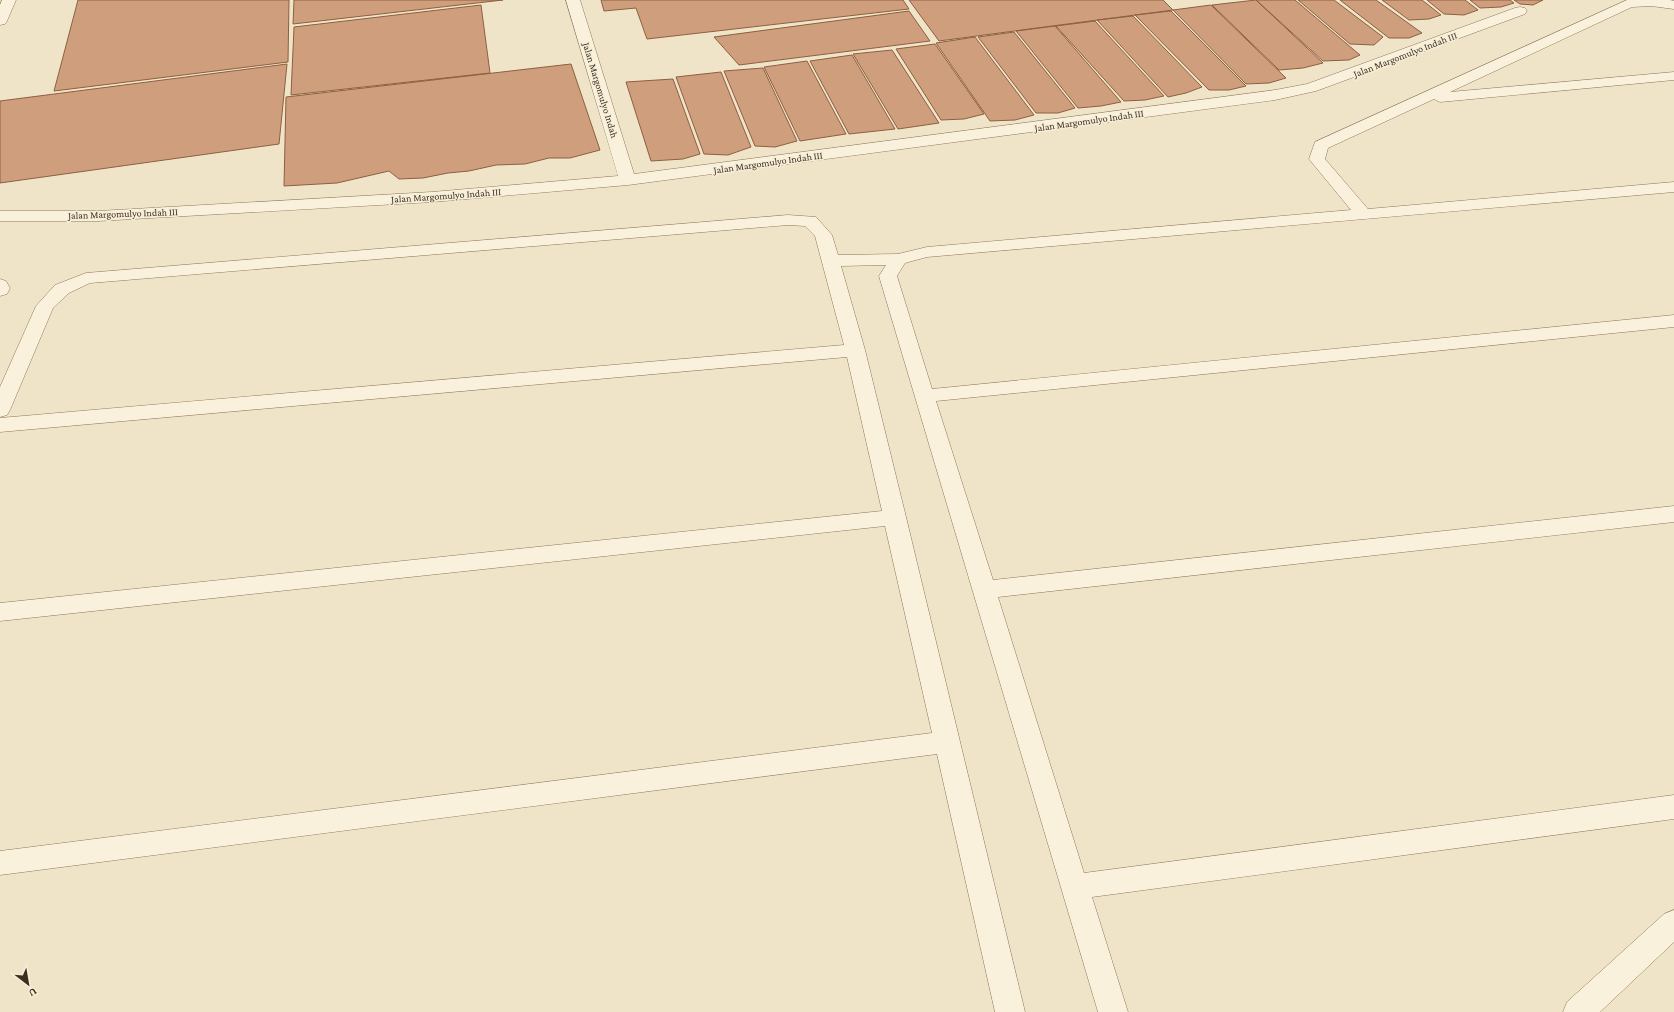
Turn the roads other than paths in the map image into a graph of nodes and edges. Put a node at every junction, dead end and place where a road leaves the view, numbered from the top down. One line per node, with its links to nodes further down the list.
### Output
1 (9, 0): 5 (street)
2 (573, 0): 8 (street, Jalan Margomulyo Indah)
3 (1674, 5): 7 (street)
4 (1520, 11): 8 (street, Jalan Margomulyo Indah III)
5 (0, 21)
6 (1674, 76): 7 (street)
7 (1424, 98): 10 (street)
8 (628, 180): 11 (street, Jalan Margomulyo Indah III)
9 (1674, 187): 10 (street)
10 (1363, 214): 12 (street)
11 (0, 216)
12 (898, 258): 13 (street); 18 (street)
13 (831, 261): 17 (street); 19 (street)
14 (0, 285): 15 (street)
15 (0, 290)
16 (1674, 321): 18 (street)
17 (855, 350): 20 (street); 22 (street)
18 (924, 396): 23 (street)
19 (0, 410)
20 (0, 425)
21 (1674, 514): 23 (street)
22 (895, 517): 24 (street); 25 (street)
23 (984, 590): 28 (street)
24 (0, 612)
25 (947, 742): 27 (street); 30 (street)
26 (1674, 807): 28 (street)
27 (0, 864)
28 (1074, 887): 31 (street)
29 (1674, 922): 32 (street)
30 (1010, 1012)
31 (1113, 1012)
32 (1578, 1012)

